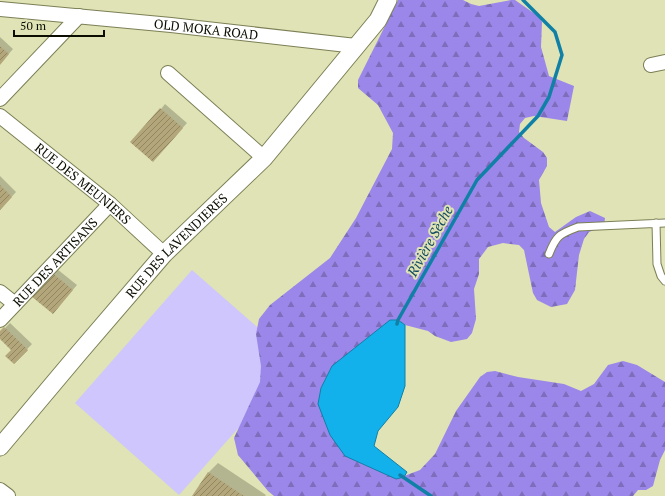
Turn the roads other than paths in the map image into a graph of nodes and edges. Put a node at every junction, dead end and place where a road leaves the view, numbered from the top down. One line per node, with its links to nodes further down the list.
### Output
1 (388, 0): 4 (street)
2 (0, 9): 3 (street, OLD MOKA ROAD)
3 (79, 16): 4 (street, OLD MOKA ROAD); 8 (street)
4 (356, 46): 10 (street, RUE DES LAVENDIERES)
5 (665, 62): 6 (street)
6 (651, 65)
7 (168, 73): 10 (street)
8 (0, 99)
9 (0, 116): 11 (street, RUE DES MEUNIERS)
10 (264, 158): 14 (street, RUE DES LAVENDIERES)
11 (110, 204): 14 (street, RUE DES MEUNIERS); 18 (street, RUE DES ARTISANS)
12 (656, 223): 13 (lane); 15 (lane); 16 (lane)
13 (665, 223)
14 (164, 254): 20 (street, RUE DES LAVENDIERES)
15 (549, 254)
16 (665, 281)
17 (0, 292): 18 (street)
18 (15, 304): 19 (street, RUE DES ARTISANS)
19 (0, 320)
20 (0, 447)
21 (0, 490): 22 (street)
22 (8, 496)

